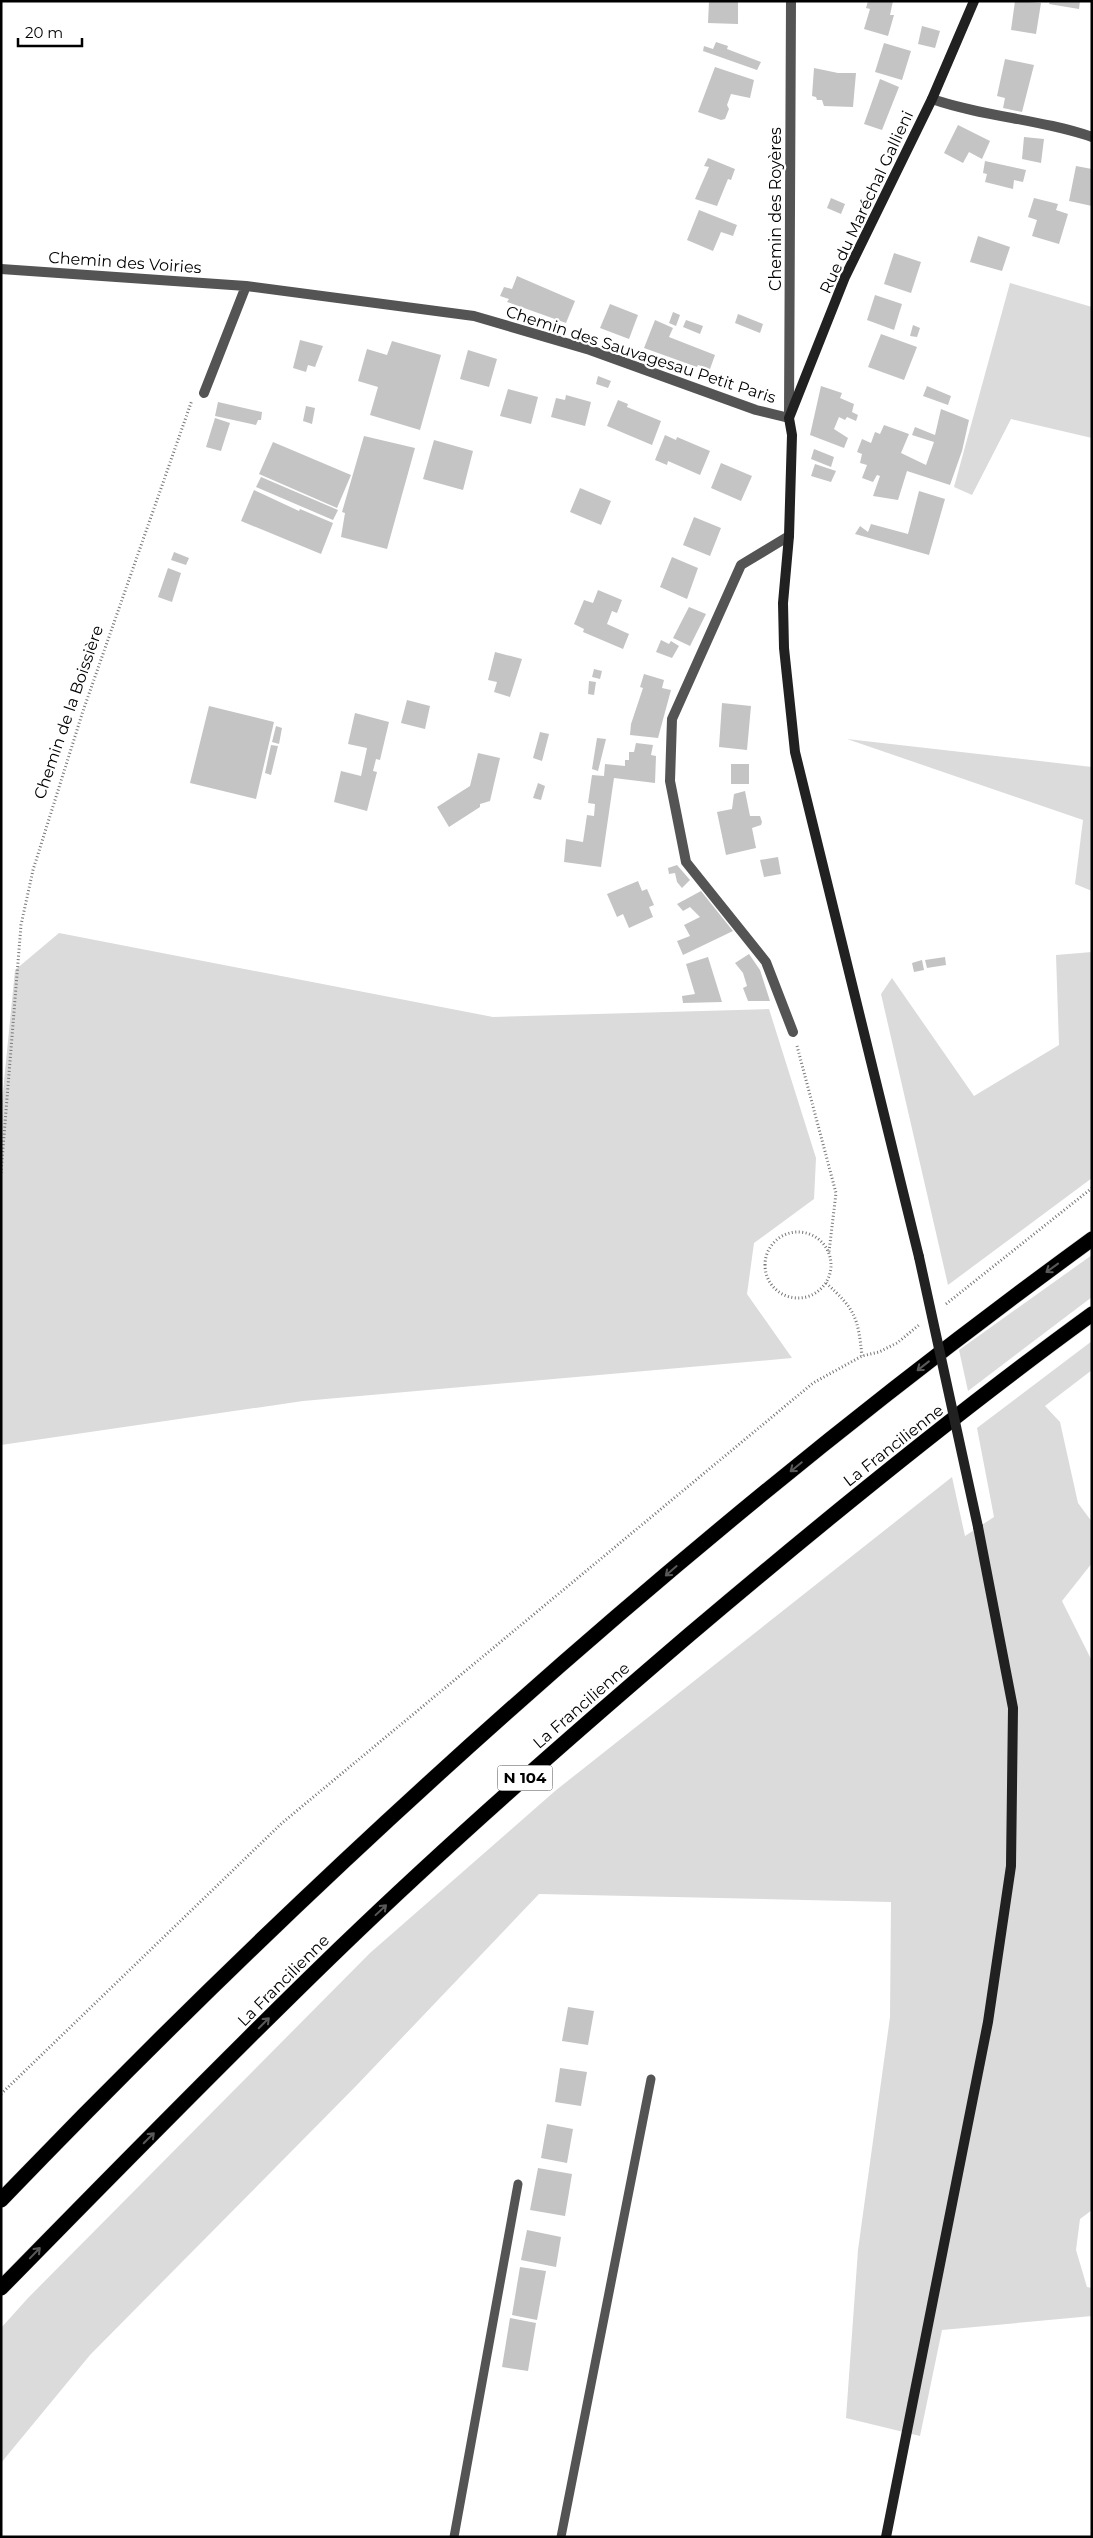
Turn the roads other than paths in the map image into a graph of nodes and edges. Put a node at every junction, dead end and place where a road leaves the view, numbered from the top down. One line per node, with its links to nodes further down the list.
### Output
1 (791, 1): 8 (street, Chemin des Royères)
2 (974, 1): 3 (street, Rue du Maréchal Gallieni)
3 (932, 99): 4 (street); 8 (street, Rue du Maréchal Gallieni)
4 (1092, 137)
5 (1, 269): 6 (street, Chemin des Voiries)
6 (246, 286): 7 (street); 8 (street, Chemin des Sauvagesau Petit Paris)
7 (204, 393)
8 (789, 418): 9 (street)
9 (789, 536): 10 (street); 19 (street, bridge)
10 (793, 1032)
11 (1092, 1239): 15 (highway, one-way to 15)
12 (1092, 1314): 16 (highway, La Francilienne / N 104, one-way to 12)
13 (651, 2079): 18 (lane)
14 (518, 2184): 17 (lane)
15 (1, 2200)
16 (1, 2288)
17 (454, 2537)
18 (561, 2537)
19 (886, 2537)

